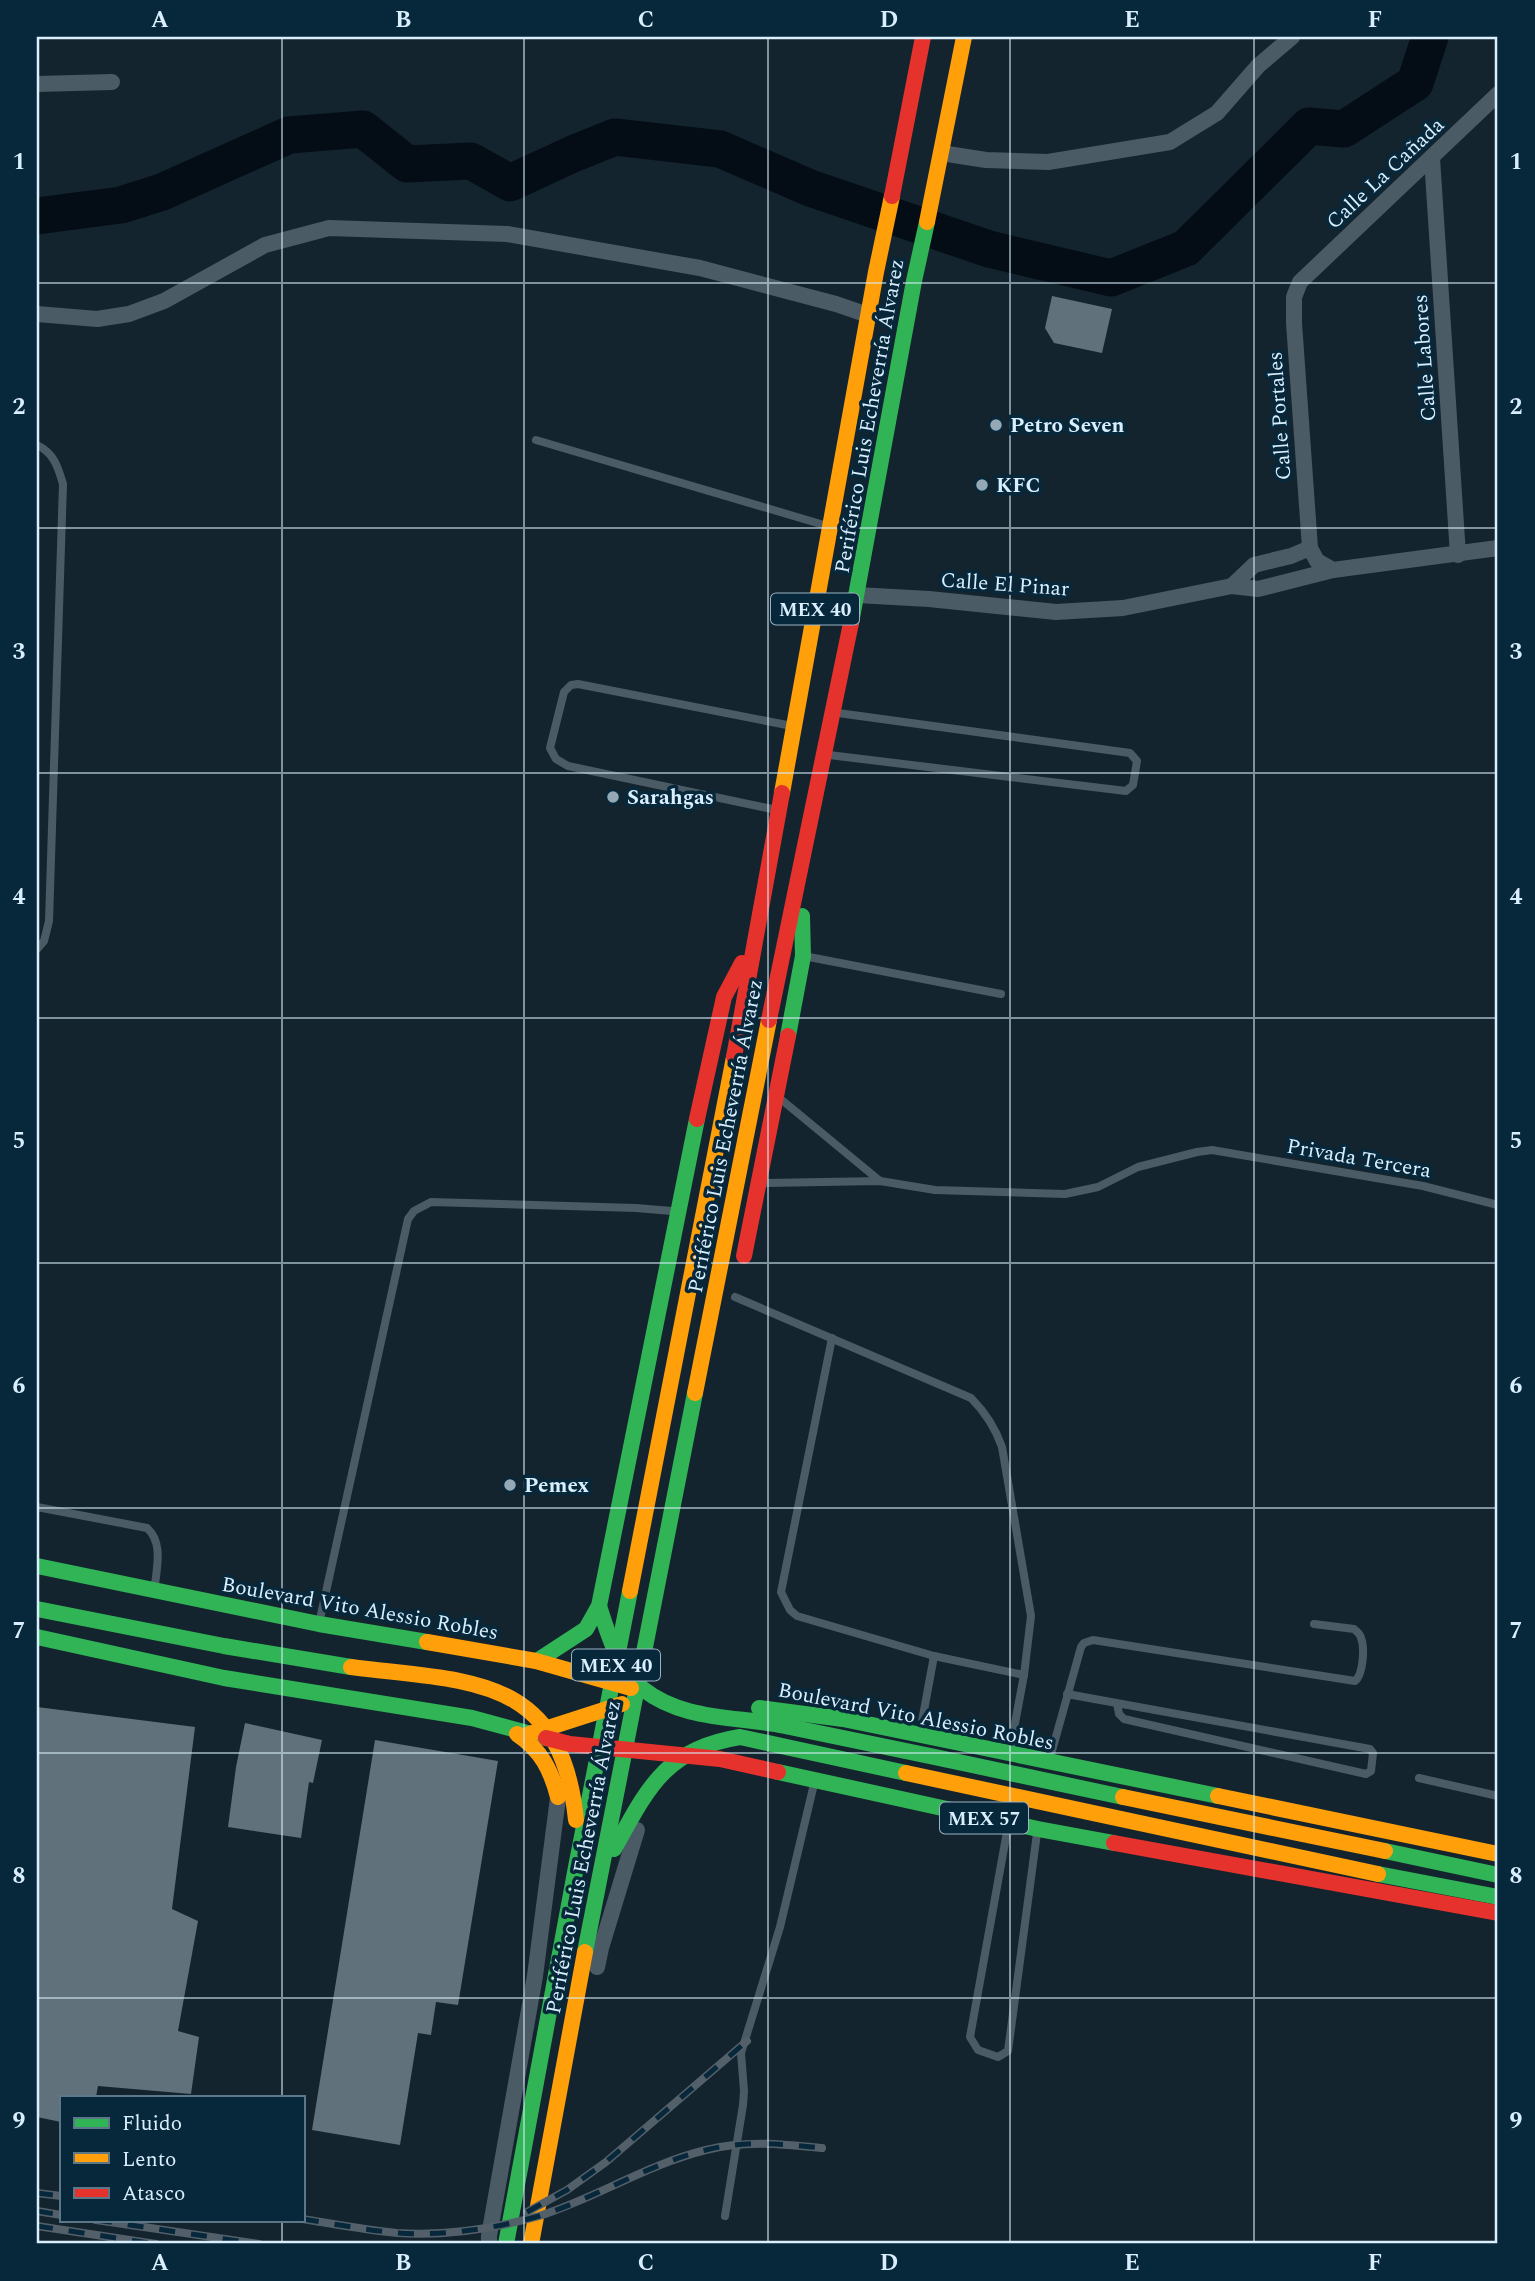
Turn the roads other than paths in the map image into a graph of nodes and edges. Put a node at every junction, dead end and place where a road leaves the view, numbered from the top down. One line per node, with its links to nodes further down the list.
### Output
1 (923, 37): 11 (main road, Periférico Luis Echeverría Álvarez / MEX 40)
2 (964, 37): 7 (main road, Periférico Luis Echeverría Álvarez / MEX 40)
3 (1292, 37): 7 (street)
4 (112, 82): 5 (street)
5 (37, 84)
6 (1498, 94): 8 (street, Calle La Cañada)
7 (941, 153): 20 (main road, Periférico Luis Echeverría Álvarez / MEX 40)
8 (1432, 159): 9 (street, Calle La Cañada); 17 (street, Calle Labores)
9 (1300, 282): 15 (street, Calle Portales)
10 (37, 314): 11 (street)
11 (868, 314): 14 (main road, Periférico Luis Echeverría Álvarez / MEX 40)
12 (537, 440): 14 (lane)
13 (37, 446): 27 (lane)
14 (830, 527): 22 (main road, Periférico Luis Echeverría Álvarez / MEX 40)
15 (1310, 548): 18 (street); 19 (street, Calle El Pinar)
16 (1498, 548): 17 (street, Calle El Pinar)
17 (1458, 555): 18 (street, Calle El Pinar)
18 (1334, 570): 19 (street, Calle El Pinar)
19 (1231, 586): 20 (street, Calle El Pinar)
20 (857, 595): 21 (main road, Periférico Luis Echeverría Álvarez / MEX 40)
21 (832, 712): 23 (main road, Periférico Luis Echeverría Álvarez / MEX 40); 23 (lane)
22 (794, 727): 24 (main road, Periférico Luis Echeverría Álvarez / MEX 40); 24 (lane)
23 (822, 755): 25 (main road, Periférico Luis Echeverría Álvarez / MEX 40)
24 (779, 810): 26 (main road, Periférico Luis Echeverría Álvarez / MEX 40)
25 (796, 881): 28 (main road); 71 (main road, Periférico Luis Echeverría Álvarez / MEX 40)
26 (754, 945): 34 (main road); 70 (main road, Periférico Luis Echeverría Álvarez / MEX 40)
27 (37, 949)
28 (803, 956): 29 (lane); 30 (main road)
29 (1001, 994)
30 (776, 1095): 31 (lane); 32 (main road)
31 (880, 1181): 32 (lane); 33 (lane, Privada Tercera)
32 (758, 1183): 35 (main road)
33 (1498, 1205)
34 (679, 1212): 40 (main road); 43 (lane)
35 (737, 1291): 36 (lane)
36 (832, 1338): 47 (lane); 50 (lane)
37 (37, 1507): 39 (lane)
38 (37, 1566): 39 (main road, Boulevard Vito Alessio Robles)
39 (155, 1591): 43 (main road, Boulevard Vito Alessio Robles)
40 (599, 1606): 42 (main road); 48 (main road); 51 (main road)
41 (37, 1609): 70 (main road)
42 (667, 1611)
43 (319, 1624): 46 (main road, Boulevard Vito Alessio Robles)
44 (1314, 1624): 52 (lane)
45 (37, 1637): 54 (main road)
46 (482, 1652): 48 (main road, Boulevard Vito Alessio Robles); 54 (main road)
47 (934, 1656): 50 (lane); 57 (lane)
48 (537, 1661): 51 (main road, Boulevard Vito Alessio Robles)
49 (657, 1669): 51 (main road)
50 (1024, 1675): 59 (lane)
51 (650, 1694): 56 (main road); 57 (main road, Boulevard Vito Alessio Robles); 58 (main road); 72 (main road)
52 (1067, 1694): 53 (lane); 61 (lane)
53 (1117, 1703): 53 (lane)
54 (472, 1718): 55 (main road, MEX 57)
55 (507, 1727): 56 (main road, MEX 57); 65 (main road)
56 (529, 1734): 58 (main road, MEX 57)
57 (919, 1735): 59 (main road, Boulevard Vito Alessio Robles)
58 (570, 1744): 60 (main road, MEX 57); 65 (street, Periférico Luis Echeverría Álvarez)
59 (1009, 1753): 61 (main road, Boulevard Vito Alessio Robles)
60 (720, 1759): 63 (main road, MEX 57); 66 (street)
61 (1049, 1762): 69 (main road, Boulevard Vito Alessio Robles)
62 (1419, 1778): 64 (lane)
63 (814, 1781): 67 (main road, MEX 57); 75 (lane)
64 (1498, 1796)
65 (558, 1797): 66 (street); 76 (street, Periférico Luis Echeverría Álvarez)
66 (645, 1807): 79 (street)
67 (1009, 1823): 68 (main road, MEX 57); 68 (lane)
68 (1038, 1829): 74 (main road, MEX 57)
69 (1498, 1854)
70 (576, 1867): 77 (main road, Periférico Luis Echeverría Álvarez / MEX 40)
71 (600, 1874): 73 (main road); 78 (main road, Periférico Luis Echeverría Álvarez / MEX 40)
72 (1498, 1875)
73 (1498, 1898)
74 (1498, 1913)
75 (725, 2216)
76 (489, 2244)
77 (506, 2244)
78 (531, 2244)
79 (544, 2244)

